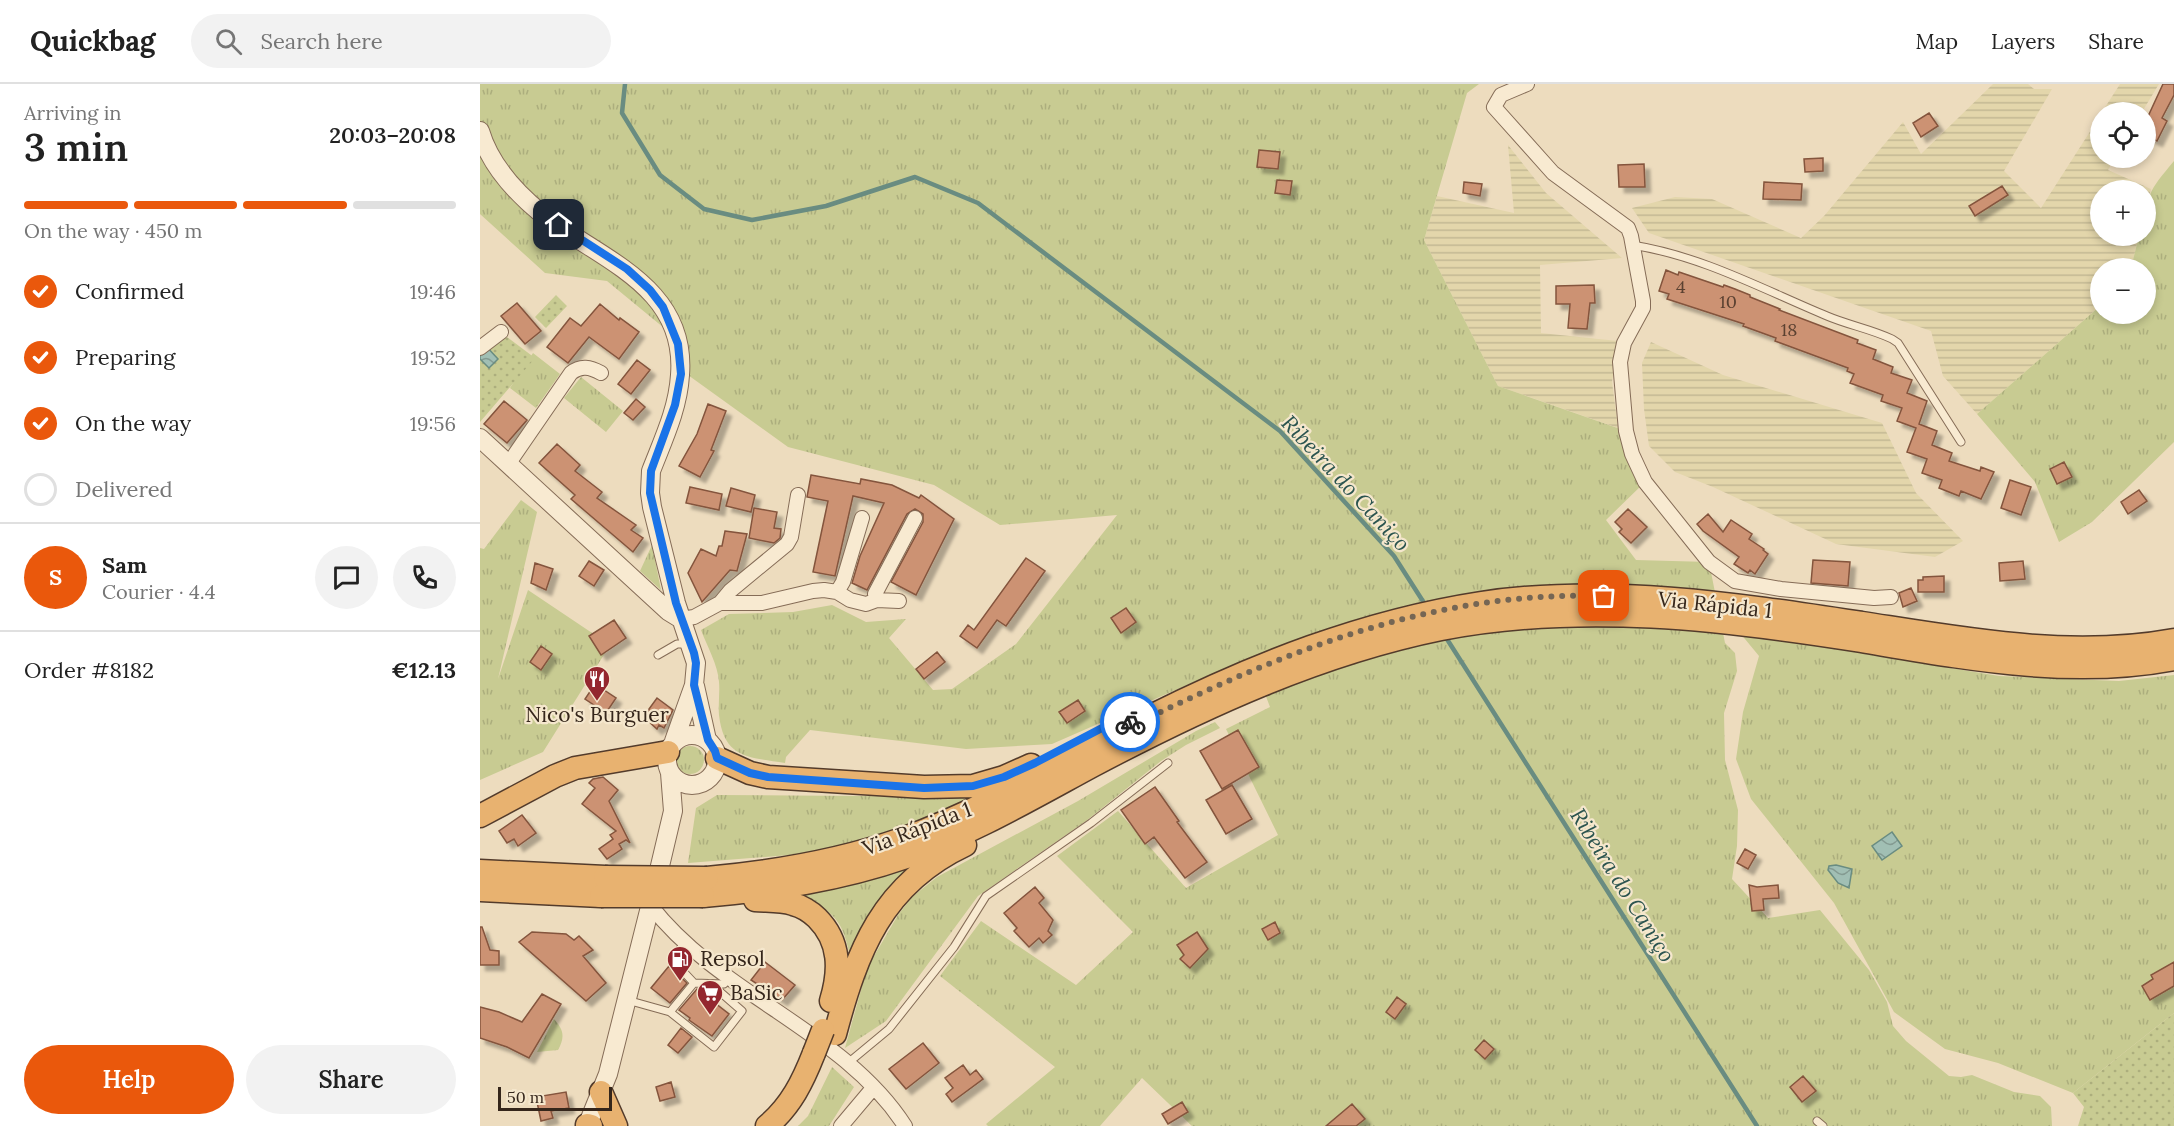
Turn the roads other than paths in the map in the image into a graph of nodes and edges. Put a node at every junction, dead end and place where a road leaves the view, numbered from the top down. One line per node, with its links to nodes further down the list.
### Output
1 (1527, 84): 3 (street)
2 (480, 131): 19 (street)
3 (1632, 245): 8 (lane); 14 (street)
4 (501, 332): 5 (street)
5 (480, 348)
6 (601, 373): 9 (street)
7 (480, 438): 9 (street)
8 (1961, 442)
9 (509, 463): 19 (street)
10 (798, 495): 17 (street)
11 (862, 518): 13 (street)
12 (915, 518): 15 (street)
13 (837, 592): 15 (street); 17 (street)
14 (1891, 597)
15 (877, 600): 16 (street)
16 (899, 601)
17 (720, 603): 19 (street)
18 (1729, 614): 20 (highway, Via Rápida 1); 23 (highway, Via Rápida 1); 25 (highway, Via Rápida 1)
19 (681, 619): 21 (street)
20 (2174, 640)
21 (690, 644): 22 (lane); 24 (street)
22 (658, 655)
23 (2174, 658)
24 (694, 685): 27 (street); 28 (street)
25 (1207, 699): 26 (highway, Via Rápida 1); 30 (highway, Via Rápida 1)
26 (1148, 718): 27 (highway); 37 (highway, Via Rápida 1)
27 (712, 749): 28 (street); 31 (street)
28 (671, 755): 31 (street); 32 (street); 33 (highway)
29 (1168, 763): 46 (lane)
30 (1092, 766): 37 (highway, Via Rápida 1); 45 (highway)
31 (691, 785): 32 (street)
32 (673, 812): 38 (street)
33 (480, 816)
34 (480, 871): 35 (highway, Via Rápida 1)
35 (603, 887): 36 (highway, Via Rápida 1); 37 (highway, Via Rápida 1, bridge)
36 (480, 890)
37 (707, 890): 45 (highway)
38 (651, 906): 39 (street); 43 (street)
39 (684, 943): 40 (street); 41 (lane)
40 (730, 978): 42 (lane); 46 (street)
41 (694, 983): 42 (lane); 44 (lane)
42 (711, 984): 44 (lane)
43 (627, 999): 44 (lane); 48 (street)
44 (670, 1012)
45 (829, 1032): 46 (highway, bridge)
46 (830, 1057): 47 (street); 51 (highway); 52 (highway)
47 (873, 1088): 53 (street); 54 (street)
48 (601, 1092): 49 (street); 50 (highway)
49 (586, 1126)
50 (616, 1126)
51 (767, 1126)
52 (788, 1126)
53 (841, 1126)
54 (905, 1126)

